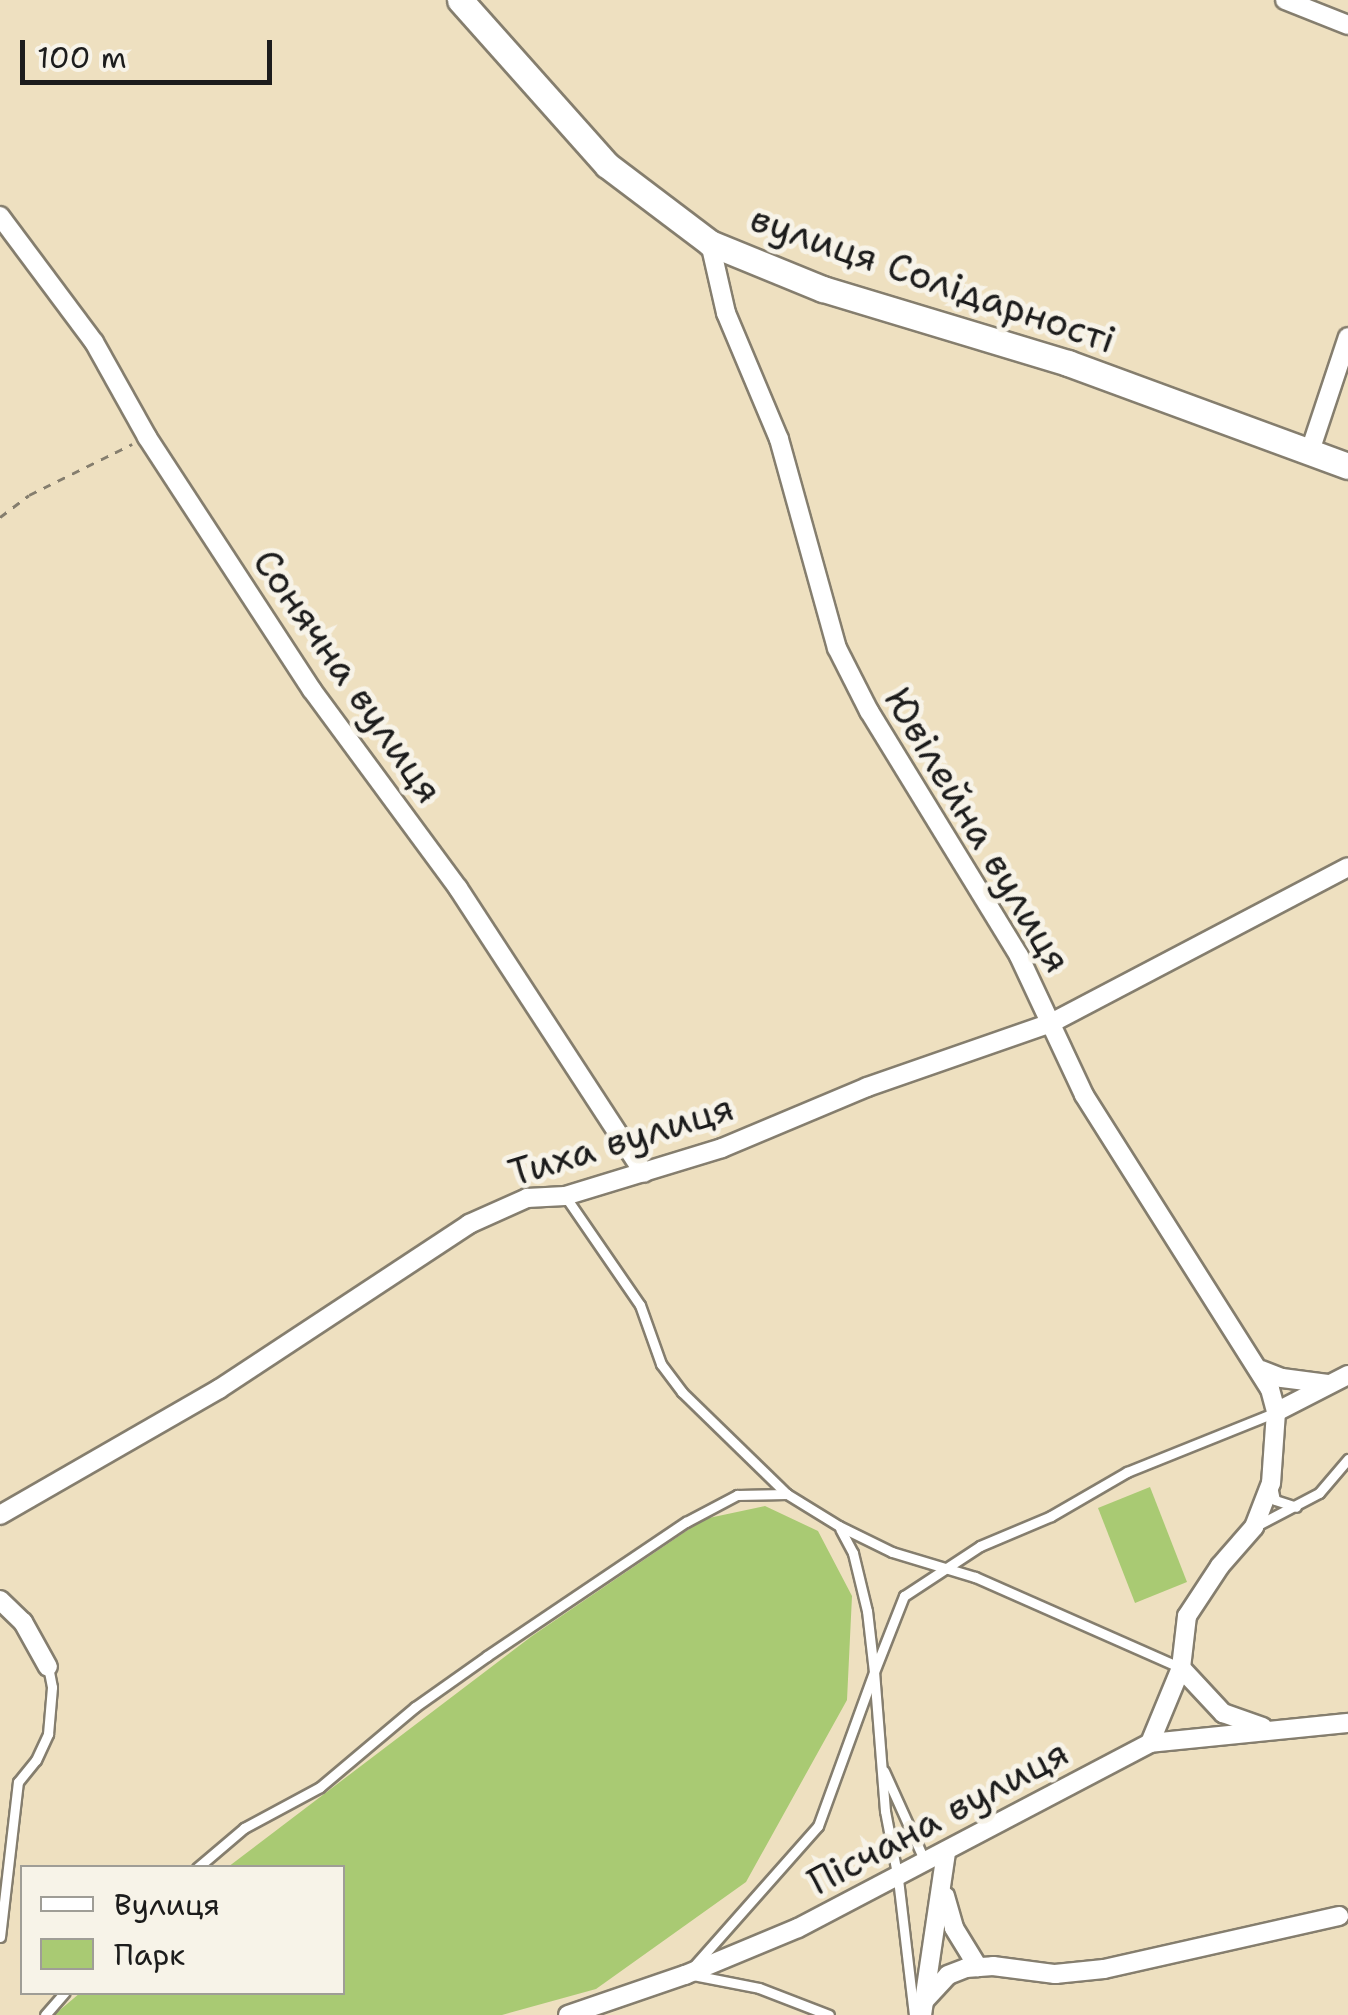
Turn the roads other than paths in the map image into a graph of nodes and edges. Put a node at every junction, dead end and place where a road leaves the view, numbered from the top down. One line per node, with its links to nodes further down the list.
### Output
1 (460, 0): 5 (main road, вулиця Солідарності)
2 (1286, 0): 3 (street)
3 (1348, 26)
4 (0, 216): 11 (street, Сонячна вулиця)
5 (710, 243): 7 (main road, вулиця Солідарності); 10 (street, Ювілейна вулиця)
6 (1348, 338): 7 (street)
7 (1310, 451): 8 (main road, вулиця Солідарності)
8 (1348, 466)
9 (1348, 867): 10 (street, Тиха вулиця)
10 (1051, 1023): 11 (street, Тиха вулиця); 13 (street, Ювілейна вулиця)
11 (644, 1173): 12 (street, Тиха вулиця)
12 (565, 1196): 18 (lane); 20 (street, Тиха вулиця)
13 (1260, 1370): 14 (street); 15 (street, Ювілейна вулиця)
14 (1340, 1380): 15 (street)
15 (1276, 1412): 17 (street); 23 (lane)
16 (1348, 1459): 19 (lane)
17 (1271, 1483): 19 (lane); 22 (street)
18 (787, 1494): 21 (lane); 34 (lane)
19 (1296, 1507): 22 (lane)
20 (0, 1516)
21 (838, 1526): 23 (lane); 27 (lane)
22 (1254, 1526): 26 (street)
23 (940, 1569): 26 (lane); 27 (lane)
24 (0, 1600): 25 (street)
25 (48, 1667): 38 (lane)
26 (1180, 1668): 29 (street); 30 (street)
27 (874, 1672): 31 (lane); 40 (lane)
28 (1348, 1722): 29 (street, Пісчана вулиця)
29 (1268, 1729): 30 (street, Пісчана вулиця)
30 (1150, 1743): 32 (street, Пісчана вулиця)
31 (880, 1762): 33 (lane); 35 (lane)
32 (946, 1853): 33 (street, Пісчана вулиця); 36 (street)
33 (926, 1864): 35 (street, Пісчана вулиця)
34 (201, 1865)
35 (898, 1879): 40 (street, Пісчана вулиця); 42 (lane)
36 (943, 1887): 39 (street); 42 (street)
37 (1339, 1916): 39 (street)
38 (0, 1937)
39 (978, 1968): 42 (street)
40 (685, 1975): 44 (street, Пісчана вулиця); 45 (lane)
41 (62, 1995): 43 (lane)
42 (920, 2010)
43 (45, 2015)
44 (568, 2015)
45 (829, 2015)

